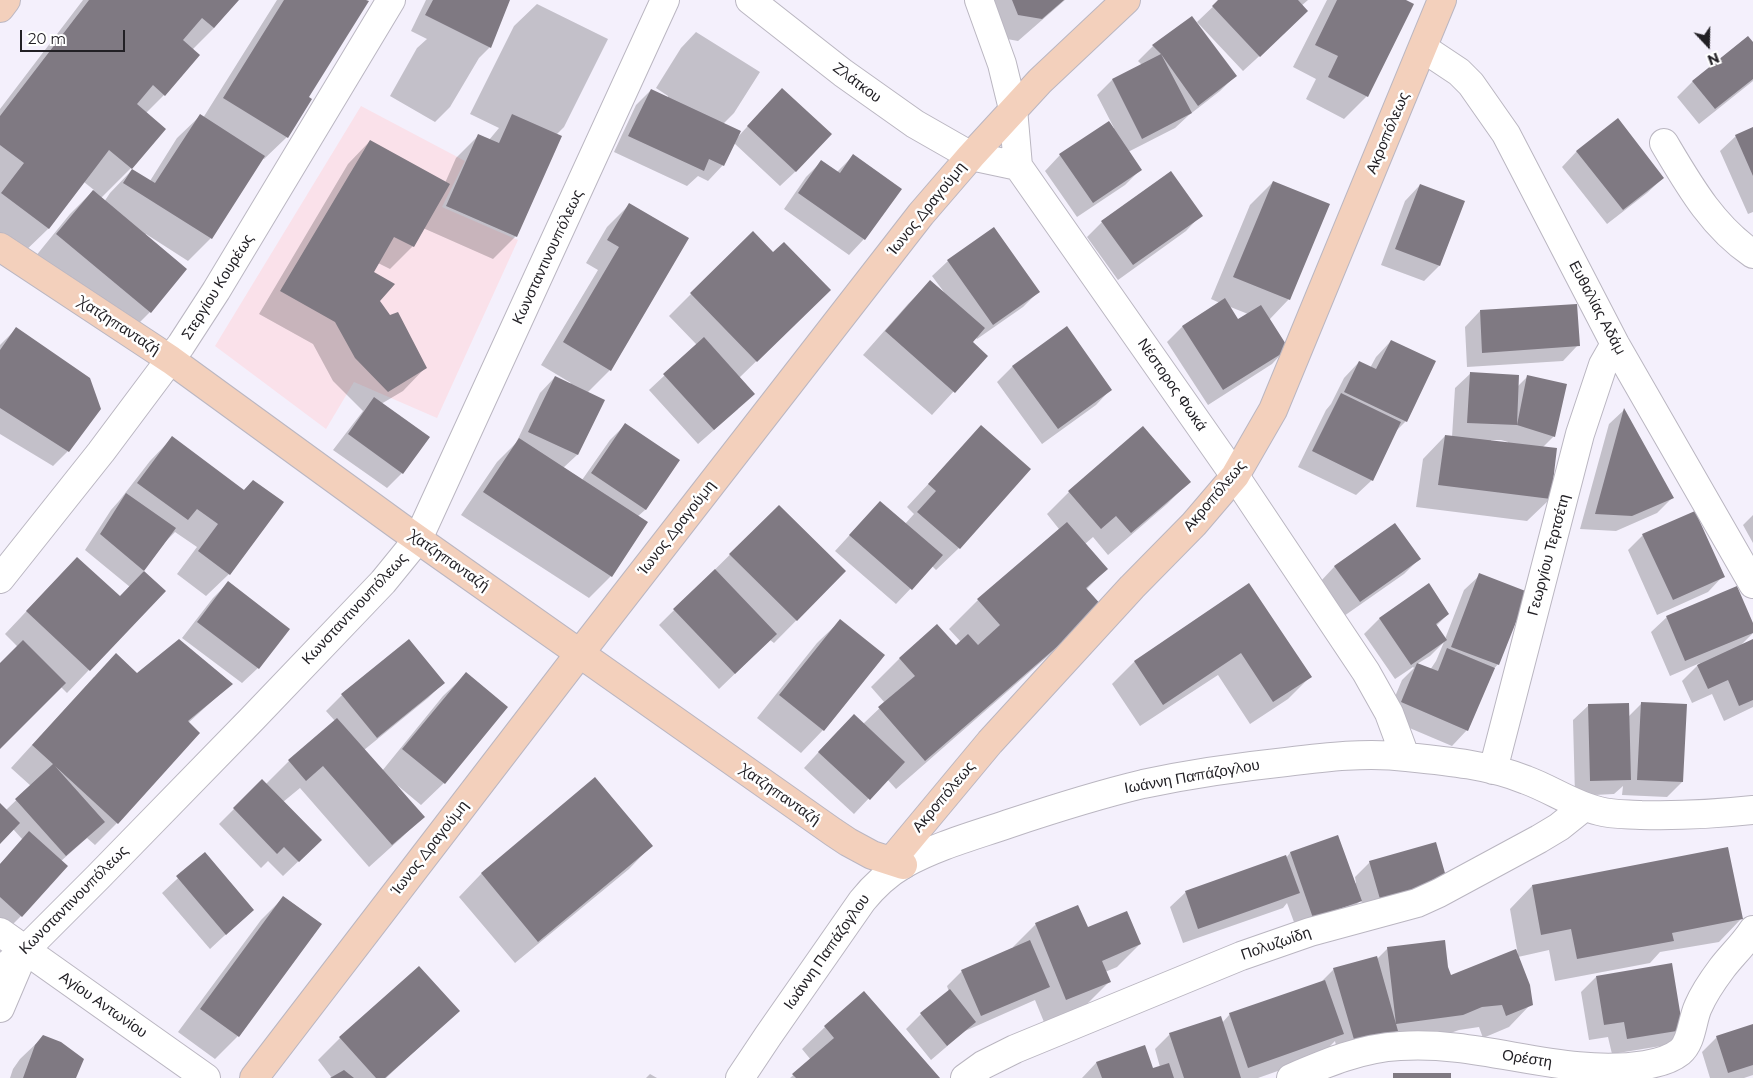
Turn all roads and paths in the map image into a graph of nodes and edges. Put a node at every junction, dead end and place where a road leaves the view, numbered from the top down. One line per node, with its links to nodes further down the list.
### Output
1 (6, 0): 8 (street)
2 (391, 0): 17 (street, Στεργίου Κουρέως)
3 (665, 0): 19 (street, Κωνσταντινουπόλεως)
4 (750, 0): 12 (street, Ζλάτκου)
5 (978, 0): 10 (street)
6 (1126, 0): 10 (street, Ίωνος Δραγούμη)
7 (1442, 0): 9 (street, Ακροπόλεως)
8 (0, 8)
9 (1423, 48): 16 (street, Ευθαλίας Αδάμ); 18 (street, Ακροπόλεως)
10 (1013, 109): 12 (street, Ίωνος Δραγούμη); 13 (street)
11 (1664, 143): 15 (street)
12 (971, 156): 13 (street, Ζλάτκου); 22 (street, Ίωνος Δραγούμη)
13 (1018, 166): 18 (street, Νέστορος Φωκά)
14 (0, 247): 17 (street, Χατζηπανταζή)
15 (1753, 254)
16 (1615, 344): 21 (street, Ευθαλίας Αδάμ); 24 (street, Γεωργίου Τερτσέτη)
17 (170, 360): 19 (street, Χατζηπανταζή); 20 (street, Στεργίου Κουρέως)
18 (1236, 476): 23 (street, Νέστορος Φωκά); 27 (street, Ακροπόλεως)
19 (418, 539): 22 (street, Χατζηπανταζή); 30 (street, Κωνσταντινουπόλεως)
20 (0, 579)
21 (1753, 584)
22 (580, 653): 27 (street, Χατζηπανταζή); 34 (street, Ίωνος Δραγούμη)
23 (1405, 756): 24 (street, Ιωάννη Παπάζογλου); 27 (street, Ιωάννη Παπάζογλου)
24 (1493, 770): 25 (street, Ιωάννη Παπάζογλου)
25 (1584, 807): 26 (street, Ιωάννη Παπάζογλου); 36 (street, Πολυζωίδη)
26 (1753, 810)
27 (897, 863): 35 (street, Ιωάννη Παπάζογλου)
28 (1753, 930): 37 (street, Ορέστη)
29 (0, 932): 30 (street, Αγίου Αντωνίου)
30 (25, 950): 31 (street, Κωνσταντινουπόλεως); 32 (street); 33 (street, Αγίου Αντωνίου)
31 (0, 971)
32 (0, 1008)
33 (206, 1078)
34 (254, 1078)
35 (740, 1078)
36 (965, 1078)
37 (1291, 1078)

